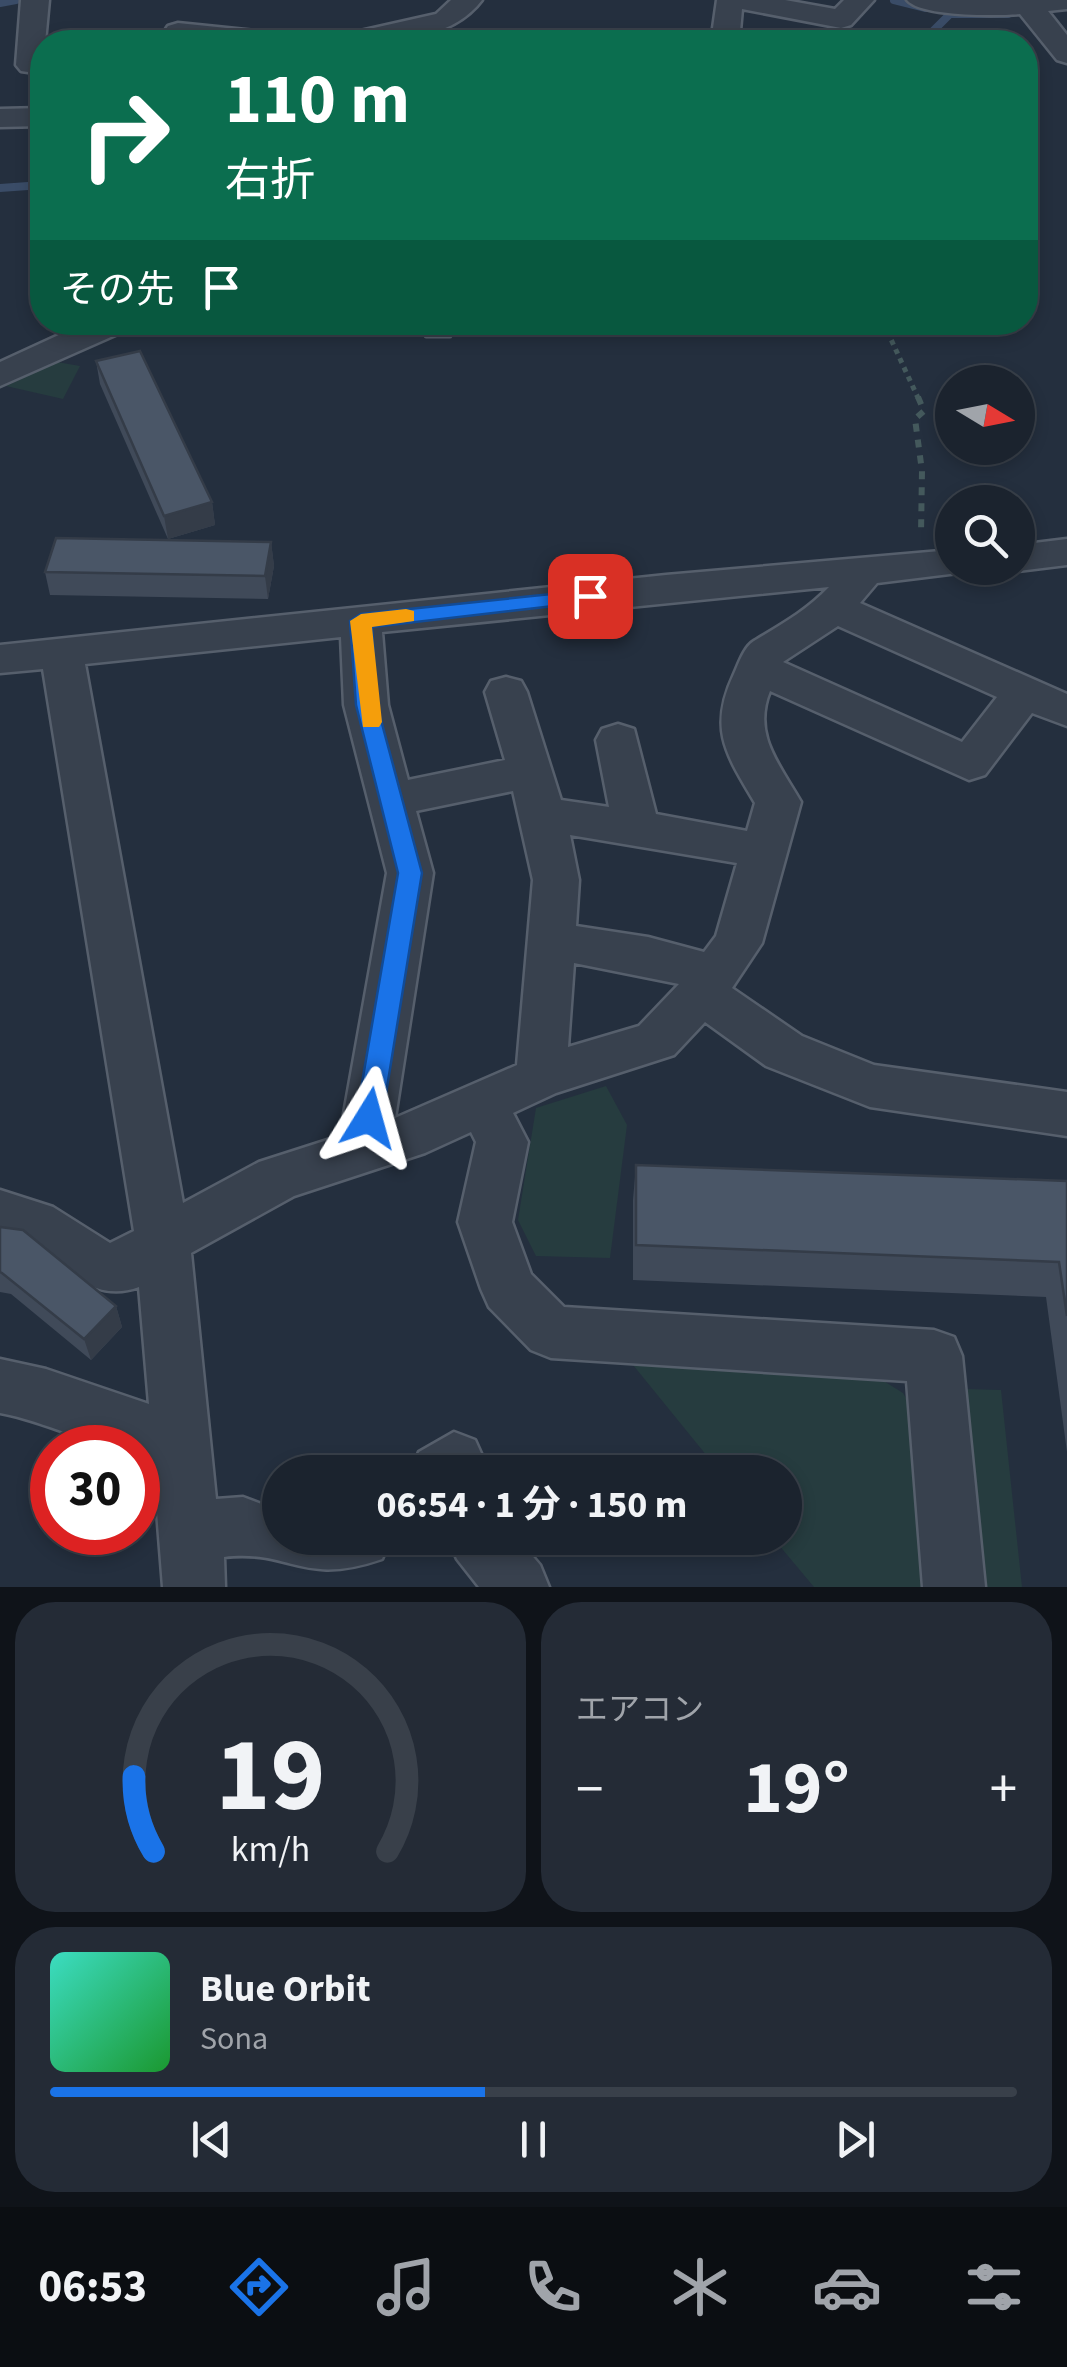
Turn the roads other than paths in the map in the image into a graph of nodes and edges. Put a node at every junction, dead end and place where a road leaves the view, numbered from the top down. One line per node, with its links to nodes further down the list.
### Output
1 (36, 0): 8 (street)
2 (184, 0): 9 (street)
3 (468, 0): 10 (street)
4 (738, 0): 5 (street); 11 (street)
5 (890, 2): 7 (street)
6 (1067, 2): 7 (street)
7 (1027, 4): 12 (street)
8 (33, 30)
9 (177, 30)
10 (401, 30)
11 (726, 30)
12 (1058, 57)
13 (0, 118): 14 (street)
14 (30, 118)
15 (88, 335): 16 (street)
16 (0, 375)
17 (1067, 552): 19 (street)
18 (935, 554): 20 (street)
19 (1035, 556)
20 (865, 570): 21 (street); 22 (street)
21 (836, 609): 25 (street); 27 (street)
22 (361, 621): 23 (street); 31 (street)
23 (62, 655): 24 (street); 41 (street)
24 (0, 659)
25 (758, 668): 27 (street); 33 (street)
26 (506, 692): 30 (street)
27 (1025, 692): 28 (street)
28 (1067, 711)
29 (618, 740): 32 (street)
30 (536, 792): 31 (street); 32 (street); 34 (street)
31 (391, 800): 39 (street)
32 (636, 826): 33 (street)
33 (762, 852): 35 (street)
34 (553, 941): 35 (street); 36 (street)
35 (707, 983): 36 (street); 38 (street)
36 (541, 1077): 37 (street)
37 (483, 1106): 39 (street); 48 (street)
38 (1067, 1114)
39 (364, 1150): 41 (street)
40 (0, 1214): 41 (street)
41 (163, 1241): 43 (street)
42 (0, 1386): 43 (street)
43 (180, 1440): 46 (street)
44 (262, 1535): 46 (street)
45 (492, 1555): 47 (street)
46 (191, 1561)
47 (518, 1587)
48 (954, 1587)

